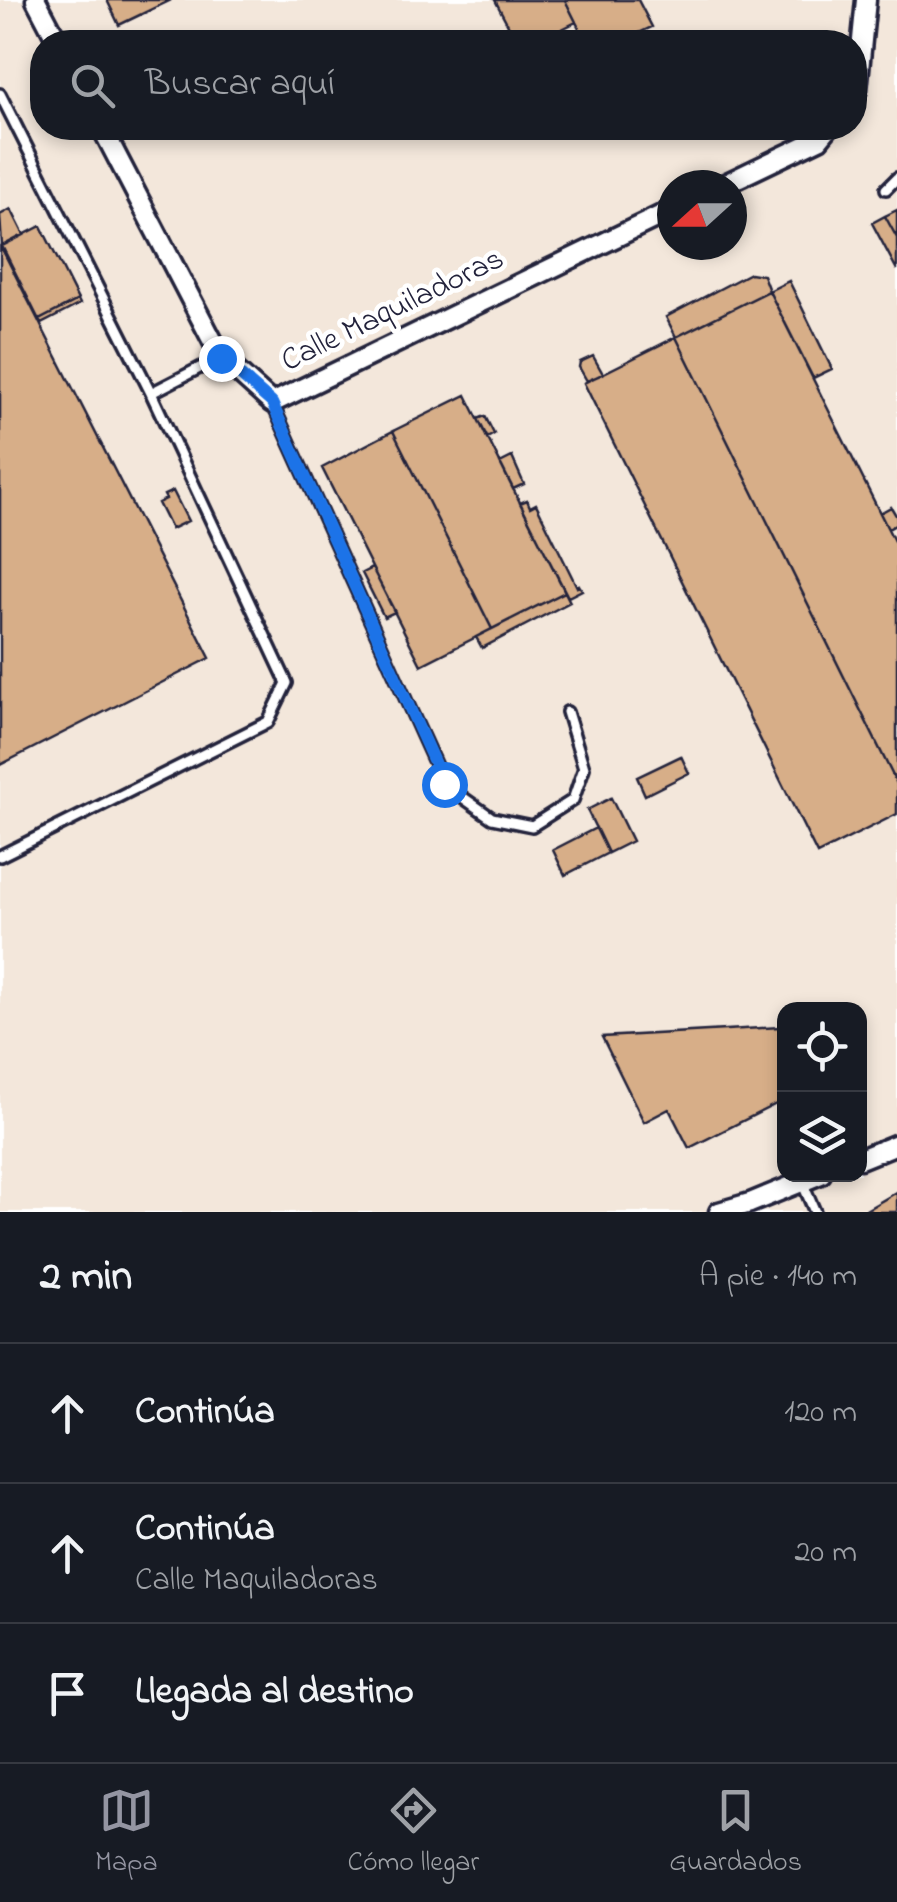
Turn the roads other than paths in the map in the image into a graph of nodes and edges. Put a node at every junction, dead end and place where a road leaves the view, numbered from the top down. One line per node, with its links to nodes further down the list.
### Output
1 (36, 0): 3 (street)
2 (866, 0): 4 (street)
3 (52, 30)
4 (863, 30)
5 (0, 94): 13 (lane)
6 (108, 140): 12 (street, Calle Maquiladoras)
7 (817, 140): 8 (street)
8 (747, 174)
9 (897, 178): 10 (lane)
10 (886, 189)
11 (657, 217): 14 (street, Calle Maquiladoras)
12 (221, 358): 13 (lane); 14 (street, Calle Maquiladoras)
13 (151, 393): 16 (lane)
14 (272, 403): 15 (lane)
15 (567, 712)
16 (0, 856)
17 (897, 1144): 18 (street)
18 (867, 1156)
19 (802, 1182): 20 (street); 21 (lane)
20 (718, 1212)
21 (816, 1212)

